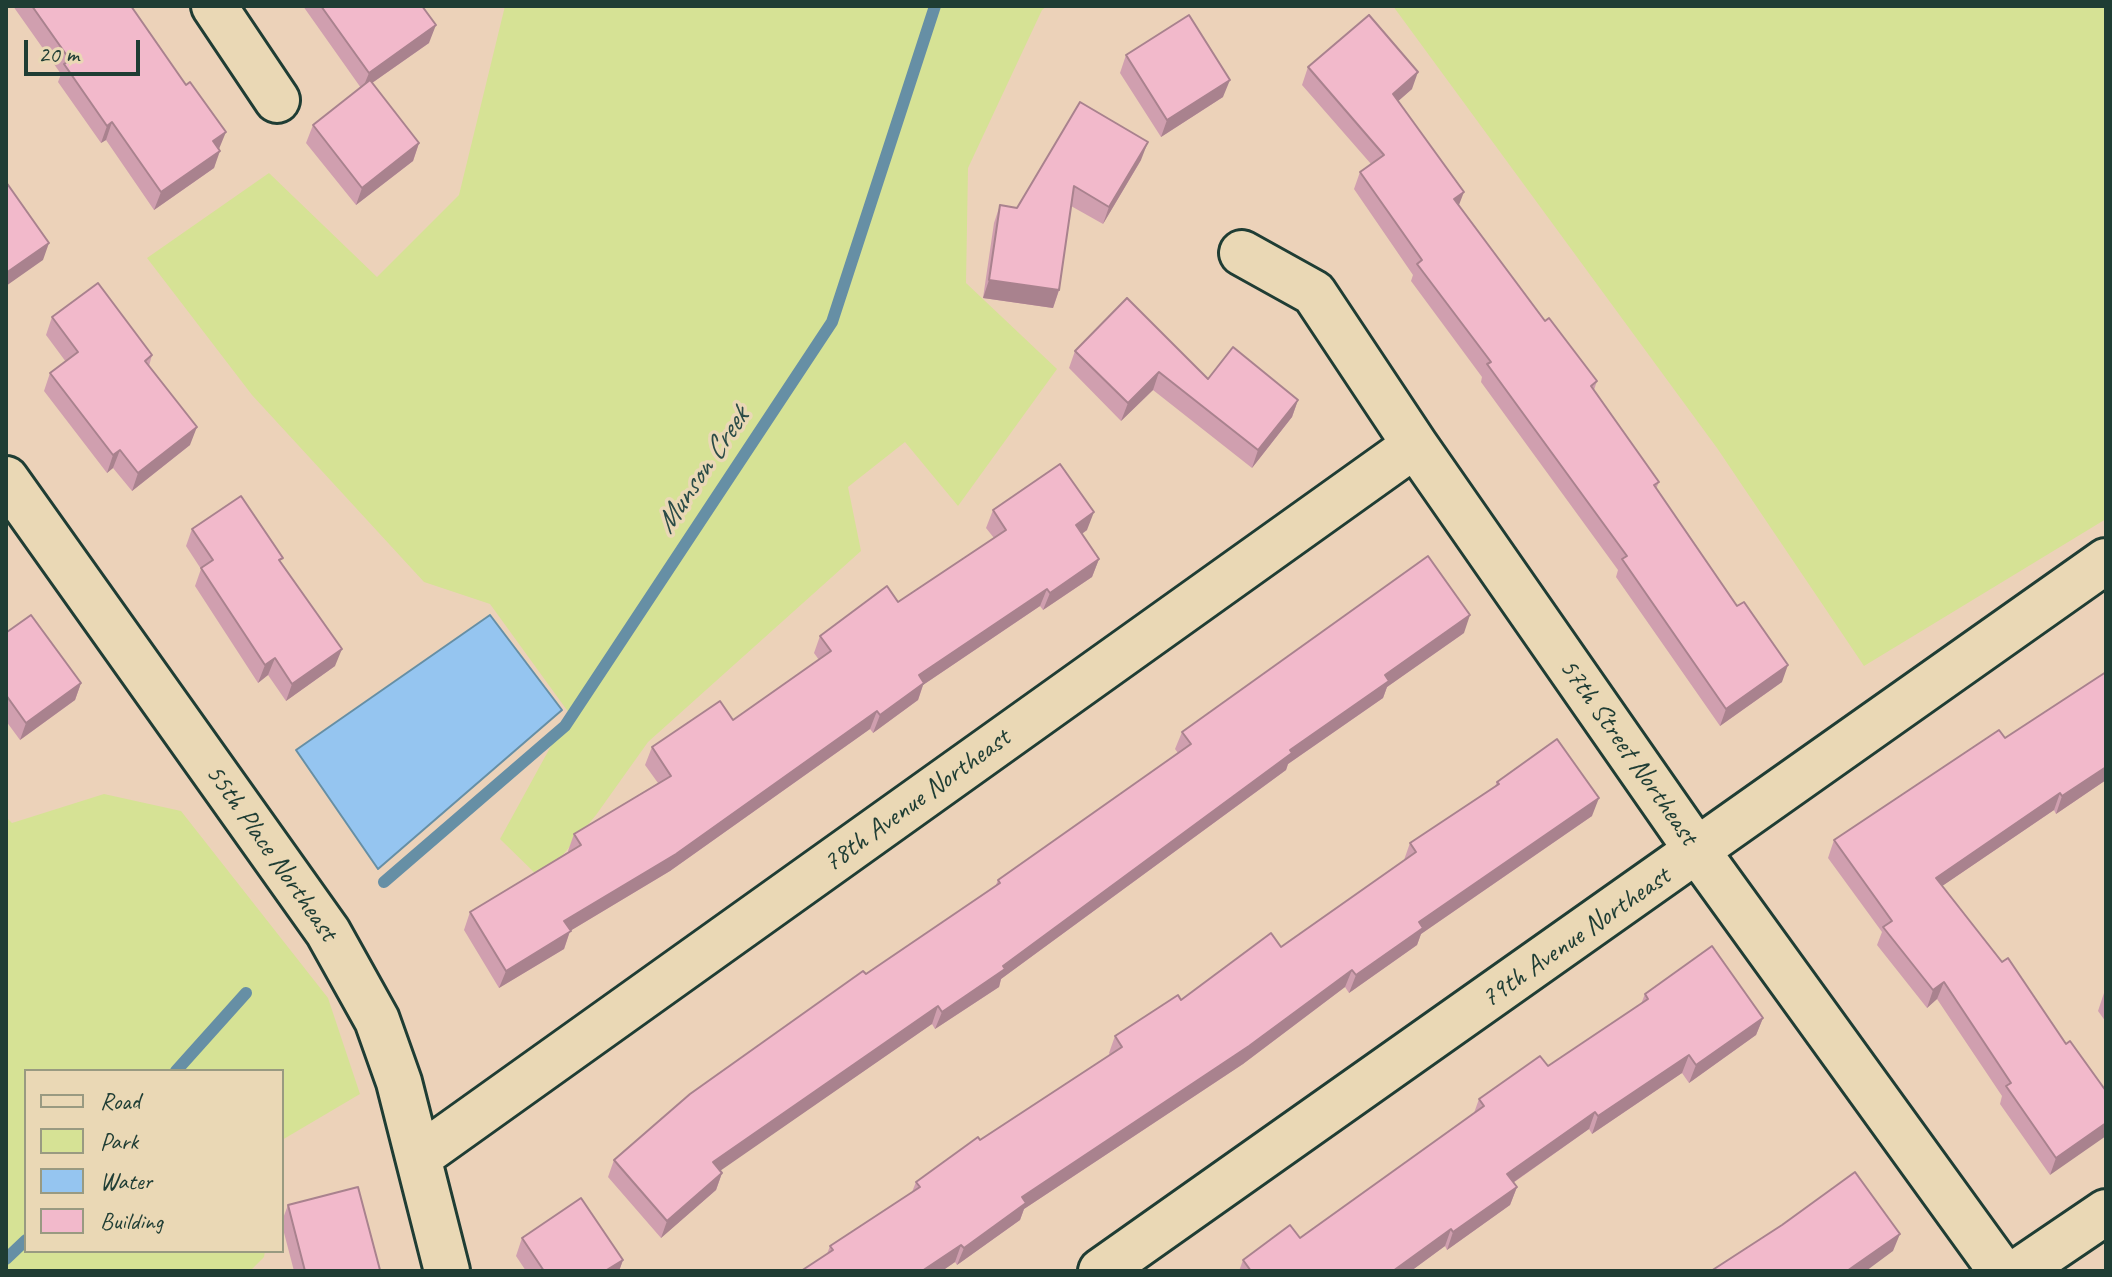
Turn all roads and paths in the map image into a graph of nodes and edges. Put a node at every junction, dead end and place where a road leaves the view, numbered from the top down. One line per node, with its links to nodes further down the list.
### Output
1 (214, 6): 2 (street)
2 (277, 100)
3 (1242, 253): 4 (street, 57th Street Northeast)
4 (1415, 445): 7 (street, 57th Street Northeast); 8 (street, 78th Avenue Northeast)
5 (6, 479): 8 (street, 55th Place Northeast)
6 (2106, 561): 7 (street, 79th Avenue Northeast)
7 (1698, 852): 10 (street, 79th Avenue Northeast); 12 (street, 57th Street Northeast)
8 (420, 1156): 11 (street, 55th Place Northeast)
9 (2106, 1212): 13 (street)
10 (1118, 1266)
11 (447, 1271)
12 (2001, 1271)
13 (2019, 1271)

